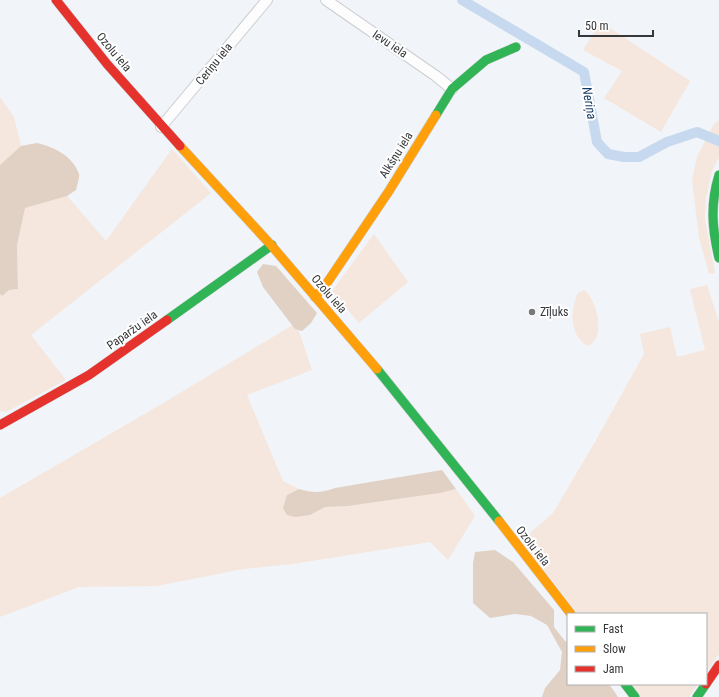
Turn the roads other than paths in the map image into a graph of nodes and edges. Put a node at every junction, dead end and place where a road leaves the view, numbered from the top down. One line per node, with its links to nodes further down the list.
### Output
1 (56, 0): 6 (main road, Ozolu iela)
2 (267, 0): 6 (street, Ceriņu iela)
3 (326, 0): 5 (street, Ievu iela)
4 (516, 47): 5 (main road, Alkšņu iela)
5 (452, 89): 10 (main road, Alkšņu iela)
6 (161, 127): 8 (main road, Ozolu iela)
7 (719, 175): 9 (main road)
8 (272, 245): 10 (main road, Ozolu iela); 11 (main road, Paparžu iela)
9 (719, 258)
10 (315, 297): 12 (main road, Ozolu iela)
11 (0, 425)
12 (570, 613)
13 (719, 665): 14 (main road)
14 (707, 683)
15 (626, 685): 17 (main road)
16 (705, 685): 18 (main road)
17 (635, 697)
18 (697, 697)

